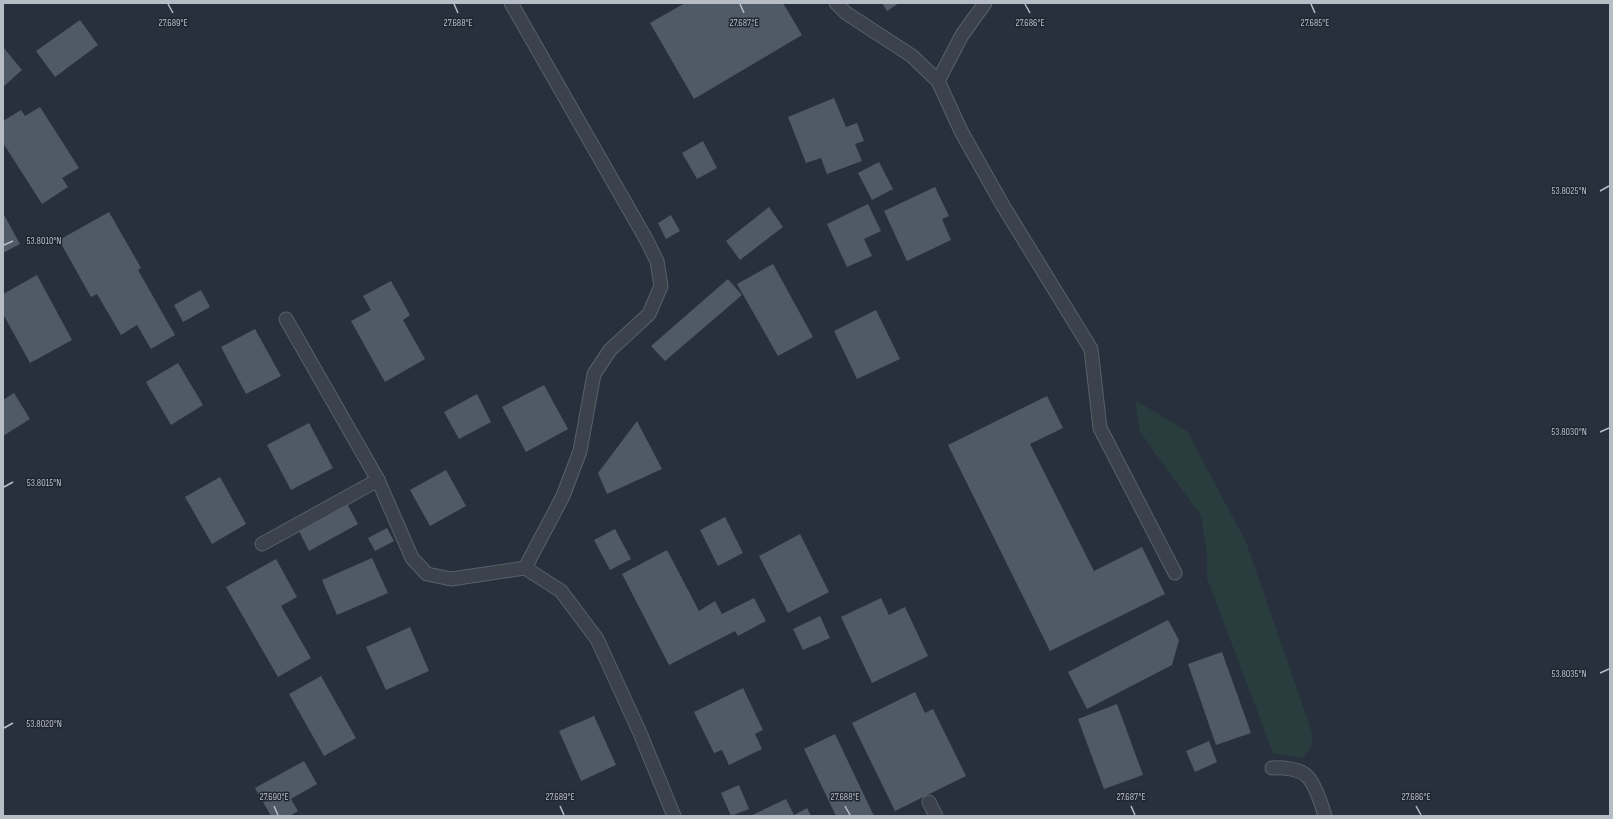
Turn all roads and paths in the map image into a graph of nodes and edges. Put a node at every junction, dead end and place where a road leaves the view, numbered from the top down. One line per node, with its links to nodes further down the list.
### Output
1 (511, 3): 8 (lane)
2 (836, 3): 4 (lane)
3 (985, 3): 4 (lane)
4 (938, 81): 9 (lane)
5 (286, 319): 6 (lane)
6 (378, 480): 7 (lane); 8 (lane)
7 (262, 544)
8 (525, 568): 12 (lane)
9 (1175, 573)
10 (1272, 768): 14 (lane)
11 (929, 802): 13 (lane)
12 (674, 816)
13 (936, 816)
14 (1325, 816)

